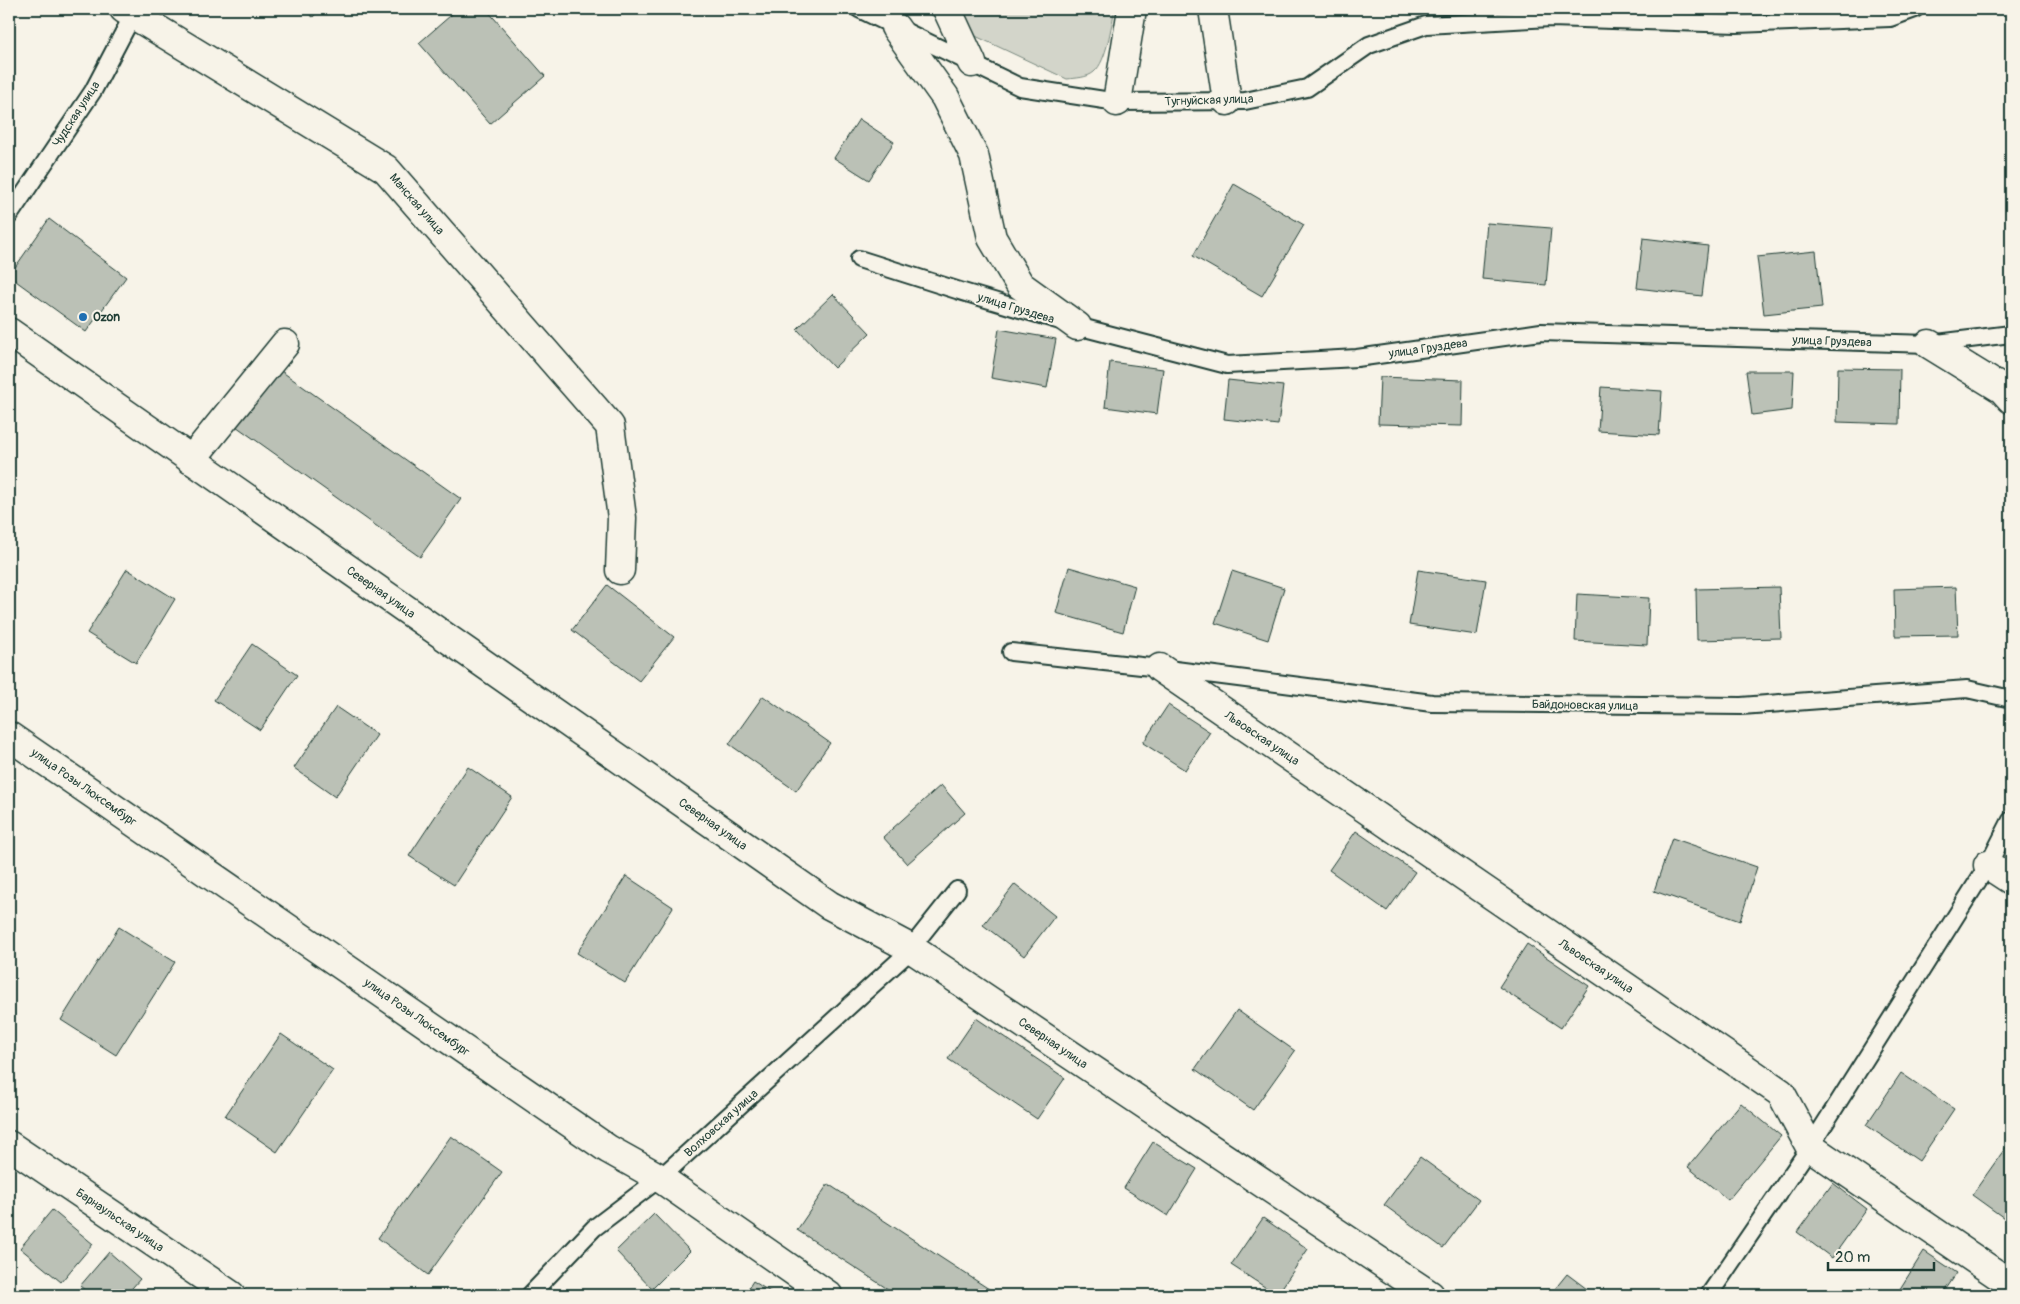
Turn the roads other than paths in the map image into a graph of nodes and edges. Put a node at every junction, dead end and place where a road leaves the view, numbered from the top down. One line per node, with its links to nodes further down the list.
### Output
1 (859, 9): 7 (lane, Тугнуйская улица)
2 (947, 9): 8 (street)
3 (1132, 9): 10 (street)
4 (1213, 9): 9 (street)
5 (1914, 9): 9 (lane, Тугнуйская улица)
6 (131, 11): 11 (lane, Чудская улица); 20 (street, Манская улица)
7 (895, 27): 8 (lane, Тугнуйская улица); 13 (street)
8 (972, 63): 10 (lane, Тугнуйская улица)
9 (1227, 101): 10 (lane, Тугнуйская улица)
10 (1118, 102)
11 (9, 216)
12 (859, 258): 13 (lane, улица Груздева)
13 (1077, 326): 17 (lane, улица Груздева)
14 (9, 332): 19 (street, Северная улица)
15 (2011, 334): 17 (lane, улица Груздева)
16 (286, 344): 19 (street)
17 (1929, 344): 18 (street)
18 (2011, 399)
19 (192, 460): 29 (street, Северная улица)
20 (620, 570)
21 (1011, 652): 22 (lane, Байдоновская улица)
22 (1160, 668): 23 (lane, Байдоновская улица); 31 (street, Львовская улица)
23 (2011, 699)
24 (9, 736): 32 (street, улица Розы Люксембург)
25 (2011, 820): 26 (lane)
26 (1988, 865): 27 (street); 31 (lane)
27 (2011, 880)
28 (957, 890): 29 (lane, Волховская улица)
29 (909, 951): 32 (lane, Волховская улица); 37 (street, Северная улица)
30 (9, 1145): 34 (street, Барнаульская улица)
31 (1810, 1147): 33 (street, Львовская улица); 38 (lane)
32 (660, 1178): 35 (lane, Волховская улица); 36 (street, улица Розы Люксембург)
33 (2011, 1284)
34 (231, 1295)
35 (530, 1295)
36 (828, 1295)
37 (1430, 1295)
38 (1709, 1295)

